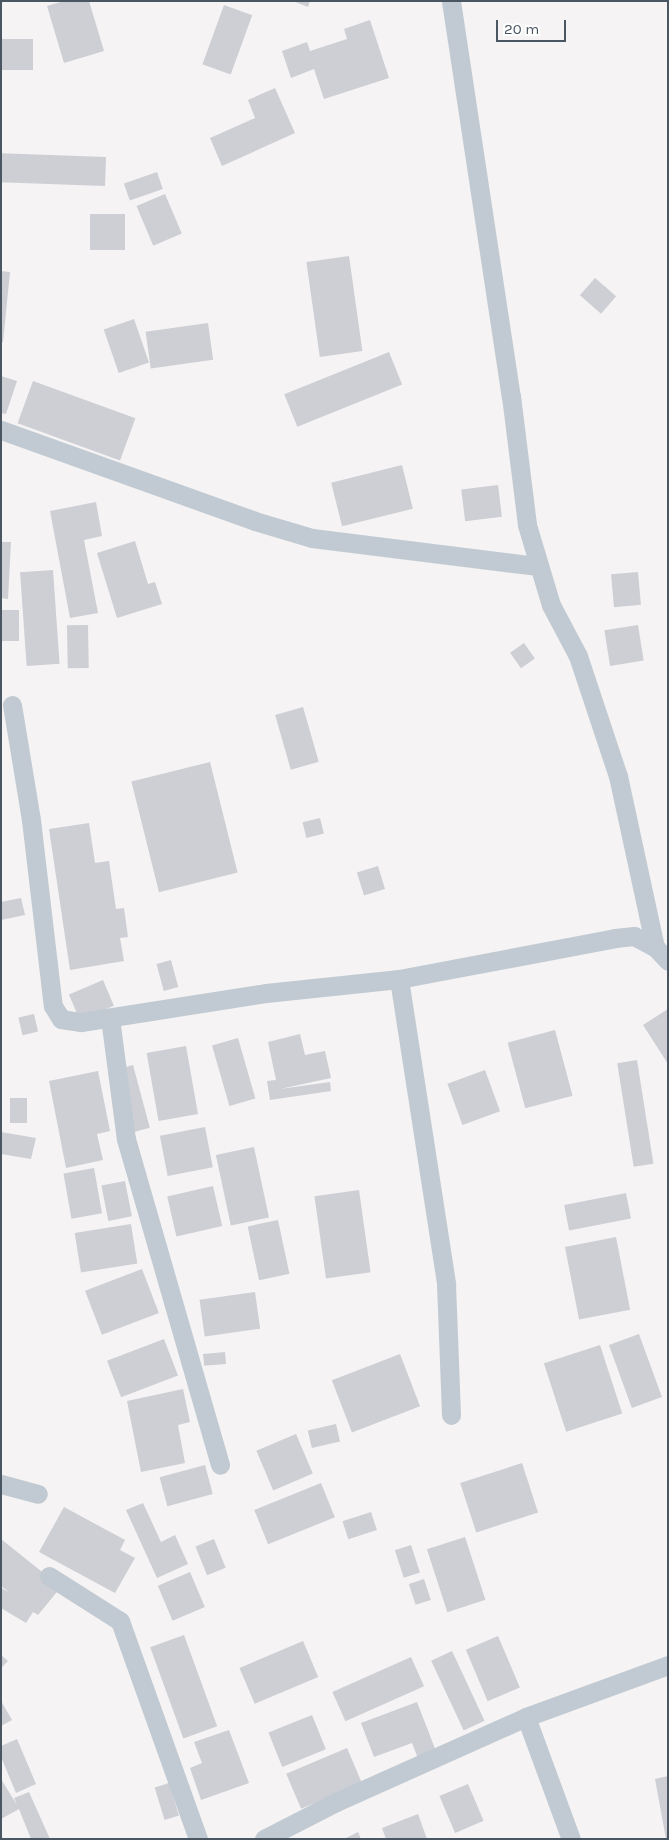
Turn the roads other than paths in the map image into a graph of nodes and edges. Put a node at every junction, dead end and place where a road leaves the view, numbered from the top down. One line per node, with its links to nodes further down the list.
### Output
1 (452, 1): 3 (street)
2 (1, 430): 3 (street)
3 (536, 566): 5 (street)
4 (12, 705): 8 (street)
5 (655, 947): 6 (street); 7 (street)
6 (668, 962)
7 (399, 979): 8 (street); 9 (street)
8 (110, 1018): 10 (street)
9 (451, 1415)
10 (220, 1465)
11 (1, 1484): 12 (street)
12 (38, 1494)
13 (49, 1576): 16 (street)
14 (668, 1665): 15 (street)
15 (526, 1717): 17 (street); 18 (street)
16 (198, 1839)
17 (264, 1839)
18 (571, 1839)

